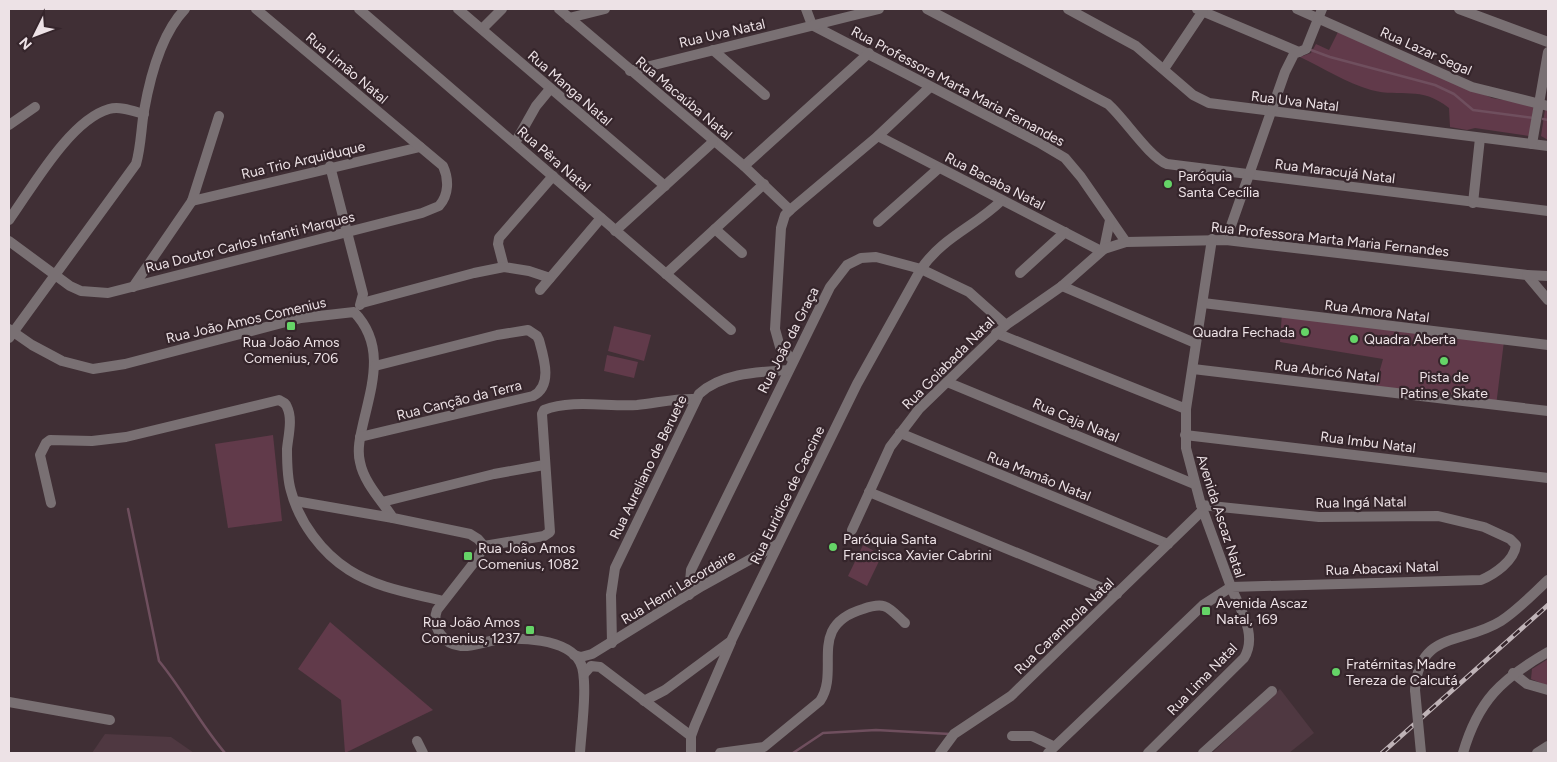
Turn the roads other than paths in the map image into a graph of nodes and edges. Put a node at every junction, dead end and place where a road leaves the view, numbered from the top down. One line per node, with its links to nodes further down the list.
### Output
1 (185, 9): 32 (street)
2 (256, 9): 41 (street, Rua Limão Natal)
3 (359, 9): 38 (street, Rua Pêra Natal)
4 (458, 9): 18 (street, Rua Manga Natal)
5 (502, 9): 18 (street)
6 (559, 9): 16 (street, Rua Macaúba Natal)
7 (604, 9): 16 (street)
8 (806, 9): 17 (street)
9 (879, 9): 17 (street, Rua Uva Natal)
10 (927, 9): 45 (street, Rua Maracujá Natal)
11 (1068, 9): 24 (street, Rua Uva Natal)
12 (1297, 9): 15 (street, Rua Lazar Segal)
13 (1459, 9): 19 (street)
14 (1200, 10): 21 (street); 24 (street)
15 (1320, 14): 21 (street); 30 (street, Rua Lazar Segal)
16 (569, 18): 25 (street, Rua Macaúba Natal)
17 (812, 25): 20 (street, Rua Uva Natal); 23 (street, Rua Professora Marta Maria Fernandes)
18 (482, 29): 27 (street, Rua Manga Natal)
19 (1548, 42)
20 (713, 50): 25 (street, Rua Uva Natal); 28 (street)
21 (1299, 52): 31 (street)
22 (1548, 52): 30 (street)
23 (869, 53): 26 (street, Rua Professora Marta Maria Fernandes); 43 (street)
24 (1164, 69): 31 (street, Rua Uva Natal)
25 (630, 71): 37 (street, Rua Macaúba Natal)
26 (930, 87): 35 (street); 56 (street, Rua Professora Marta Maria Fernandes)
27 (550, 89): 38 (street); 48 (street, Rua Manga Natal)
28 (764, 95)
29 (35, 107): 34 (street)
30 (1543, 107): 39 (street)
31 (1271, 112): 36 (street, Rua Uva Natal); 45 (street)
32 (144, 114): 55 (street); 73 (street)
33 (219, 116): 49 (street)
34 (9, 125)
35 (878, 136): 44 (street, Rua Bacaba Natal); 52 (street)
36 (1480, 138): 39 (street, Rua Uva Natal); 51 (street)
37 (713, 142): 43 (street, Rua Macaúba Natal); 48 (street)
38 (516, 143): 46 (street, Rua Pêra Natal)
39 (1533, 143): 40 (street, Rua Uva Natal)
40 (1548, 146)
41 (420, 147): 42 (street, Rua Trio Arquiduque); 60 (street, Rua Doutor Carlos Infanti Marques)
42 (330, 166): 49 (street, Rua Trio Arquiduque); 60 (street)
43 (744, 166): 47 (street, Rua Macaúba Natal)
44 (938, 168): 50 (street, Rua Bacaba Natal); 57 (street)
45 (1250, 174): 51 (street, Rua Maracujá Natal); 63 (street)
46 (553, 176): 54 (street, Rua Pêra Natal); 68 (street)
47 (764, 184): 52 (street, Rua Macaúba Natal); 58 (street)
48 (665, 186): 59 (street)
49 (192, 201): 77 (street)
50 (1001, 201): 61 (street, Rua Bacaba Natal); 69 (street, Rua Euridice de Caccine)
51 (1473, 203): 53 (street, Rua Maracujá Natal)
52 (790, 210): 89 (street)
53 (1548, 211)
54 (601, 218): 59 (street, Rua Pêra Natal); 75 (street)
55 (9, 220)
56 (1110, 220): 65 (street, Rua Professora Marta Maria Fernandes); 66 (street)
57 (878, 222)
58 (714, 229): 67 (street); 71 (street)
59 (616, 230): 71 (street, Rua Pêra Natal)
60 (347, 232): 77 (street, Rua Doutor Carlos Infanti Marques); 80 (street)
61 (1065, 232): 66 (street, Rua Bacaba Natal); 70 (street)
62 (1212, 239): 63 (street, Rua Professora Marta Maria Fernandes); 65 (street, Rua Professora Marta Maria Fernandes); 81 (street, Avenida Ascaz Natal)
63 (1226, 240): 72 (street, Rua Professora Marta Maria Fernandes)
64 (9, 241): 73 (street, Rua Doutor Carlos Infanti Marques)
65 (1126, 242): 66 (street, Rua Goiabada Natal)
66 (1102, 250): 76 (street, Rua Goiabada Natal)
67 (742, 254)
68 (504, 267): 75 (street); 80 (street)
69 (921, 269): 83 (street, Rua João da Graça); 89 (street, Rua João da Graça); 110 (street, Rua Euridice de Caccine)
70 (1020, 273)
71 (666, 274): 84 (street, Rua Pêra Natal)
72 (1527, 274): 74 (street, Rua Professora Marta Maria Fernandes); 79 (street)
73 (53, 275): 77 (street, Rua Doutor Carlos Infanti Marques); 85 (street)
74 (1548, 276)
75 (550, 278): 78 (street)
76 (1062, 286): 83 (street, Rua Goiabada Natal); 87 (street)
77 (133, 287)
78 (540, 290)
79 (1548, 300)
80 (362, 302): 82 (street)
81 (1203, 304): 87 (street, Avenida Ascaz Natal); 88 (street, Rua Amora Natal)
82 (354, 312): 85 (street, Rua João Amos Comenius); 90 (street)
83 (1006, 325): 86 (street, Rua Goiabada Natal)
84 (731, 330)
85 (10, 333)
86 (996, 333): 93 (street, Rua Goiabada Natal); 95 (street)
87 (1195, 343): 91 (street, Avenida Ascaz Natal)
88 (1548, 345)
89 (793, 360): 92 (street, Rua João da Graça)
90 (375, 366): 99 (street); 99 (street, Rua Canção da Terra)
91 (1192, 369): 95 (street, Avenida Ascaz Natal); 96 (street, Rua Abricó Natal)
92 (788, 370): 94 (street, Rua Aureliano de Beruete); 117 (street, Rua João da Graça)
93 (947, 382): 97 (street, Rua Goiabada Natal); 102 (street, Rua Caja Natal)
94 (696, 399): 100 (street); 121 (street, Rua Aureliano de Beruete)
95 (1186, 409): 98 (street, Avenida Ascaz Natal)
96 (1548, 411)
97 (900, 433): 103 (street, Rua Goiabada Natal); 111 (street, Rua Mamão Natal)
98 (1185, 435): 101 (street, Rua Imbu Natal); 102 (street, Avenida Ascaz Natal)
99 (360, 437): 105 (street)
100 (544, 465): 105 (street); 113 (street)
101 (1548, 478)
102 (1194, 484): 107 (street, Avenida Ascaz Natal)
103 (869, 492): 109 (street, Rua Goiabada Natal); 116 (street)
104 (295, 501): 106 (street); 108 (street); 118 (street)
105 (382, 502): 108 (street)
106 (51, 503)
107 (1202, 508): 111 (street, Rua Carambola Natal); 112 (street, Rua Ingá Natal); 115 (street, Avenida Ascaz Natal)
108 (393, 518): 113 (street)
109 (852, 530)
110 (778, 544): 117 (street, Rua Henri Lacordaire); 120 (street, Rua Euridice de Caccine)
111 (1168, 544): 116 (street, Rua Carambola Natal)
112 (1516, 545): 115 (street, Rua Abacaxi Natal)
113 (484, 546): 118 (street)
114 (1548, 580): 144 (street, bridge)
115 (1231, 587): 136 (street, Avenida Ascaz Natal); 142 (street, Rua Lima Natal)
116 (1117, 594): 141 (street, Rua Carambola Natal)
117 (689, 595): 121 (street, Rua Henri Lacordaire)
118 (443, 601): 123 (street)
119 (905, 623): 140 (street)
120 (731, 641): 129 (street, Rua Euridice de Caccine); 132 (street)
121 (612, 643): 123 (street, Rua Henri Lacordaire)
122 (1548, 652): 125 (street)
123 (583, 657): 124 (street); 126 (street)
124 (605, 671): 126 (street); 129 (street)
125 (1512, 673): 127 (street); 145 (street)
126 (584, 674): 138 (street)
127 (1548, 690)
128 (1272, 692): 143 (street)
129 (644, 701): 132 (street)
130 (9, 702): 131 (street)
131 (110, 720)
132 (692, 736): 139 (street)
133 (1012, 736): 136 (street)
134 (417, 741): 137 (street)
135 (1548, 746): 146 (street)
136 (1050, 750)
137 (423, 753)
138 (580, 753)
139 (691, 753)
140 (720, 753)
141 (940, 753)
142 (1148, 753)
143 (1204, 753)
144 (1421, 753)
145 (1463, 753)
146 (1538, 753)

